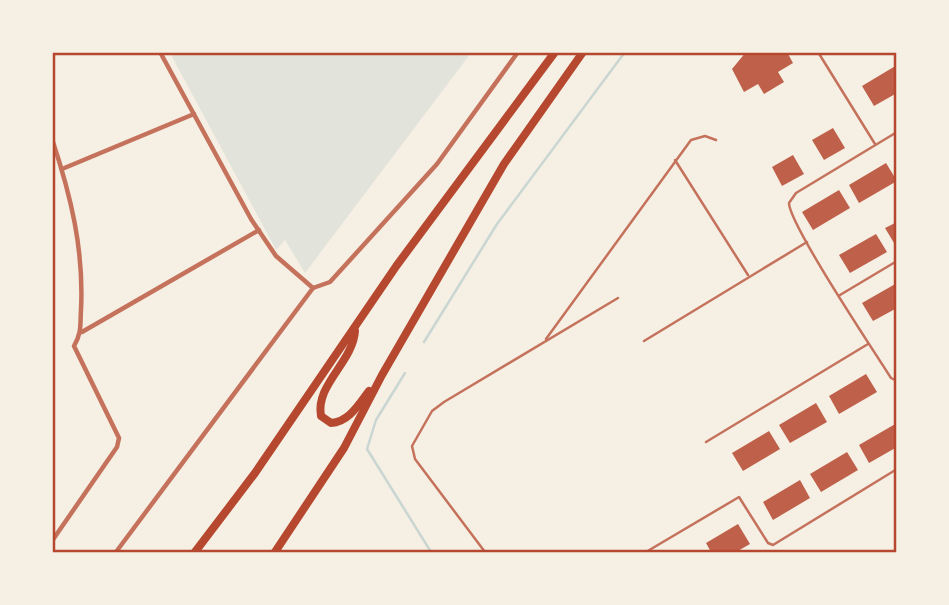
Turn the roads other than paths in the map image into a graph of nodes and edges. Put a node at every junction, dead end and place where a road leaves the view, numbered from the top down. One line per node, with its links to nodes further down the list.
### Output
1 (160, 52): 6 (street)
2 (517, 52): 17 (street)
3 (555, 52): 20 (highway)
4 (583, 52): 25 (highway)
5 (818, 52): 10 (lane)
6 (194, 114): 12 (street); 13 (street)
7 (897, 132): 10 (lane)
8 (52, 139): 12 (street)
9 (716, 139): 11 (lane)
10 (875, 144): 14 (lane)
11 (675, 160): 16 (lane); 23 (lane)
12 (62, 169): 21 (street)
13 (259, 230): 17 (street); 21 (street)
14 (807, 242): 16 (lane); 18 (lane)
15 (897, 261): 18 (lane)
16 (749, 276): 22 (lane)
17 (313, 288): 30 (street)
18 (840, 295): 24 (lane)
19 (618, 298): 23 (lane)
20 (355, 328): 25 (highway); 31 (highway)
21 (82, 332): 29 (street)
22 (644, 341)
23 (544, 342): 33 (lane)
24 (869, 343): 26 (lane); 27 (lane)
25 (382, 375): 32 (highway)
26 (897, 381)
27 (706, 442)
28 (897, 469): 34 (lane)
29 (52, 541)
30 (116, 552)
31 (195, 552)
32 (275, 552)
33 (485, 552)
34 (646, 552)

